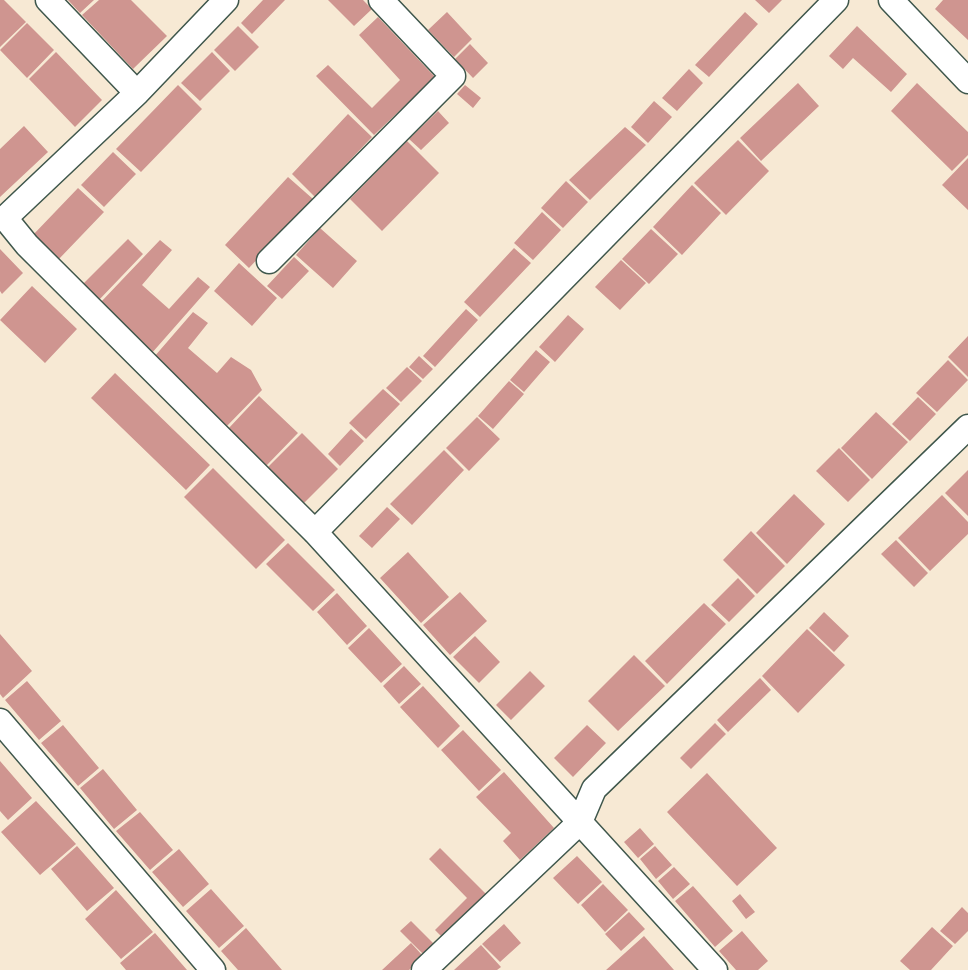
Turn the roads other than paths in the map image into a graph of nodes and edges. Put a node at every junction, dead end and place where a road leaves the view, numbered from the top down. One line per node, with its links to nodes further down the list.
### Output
1 (48, 0): 7 (street)
2 (226, 0): 7 (street)
3 (381, 0): 8 (street)
4 (836, 0): 10 (street)
5 (891, 0): 6 (street)
6 (968, 81)
7 (137, 93): 10 (street)
8 (269, 261)
9 (968, 427): 12 (street)
10 (315, 532): 12 (street)
11 (0, 721): 13 (street)
12 (580, 822): 14 (street); 15 (street)
13 (213, 970)
14 (424, 970)
15 (715, 970)

